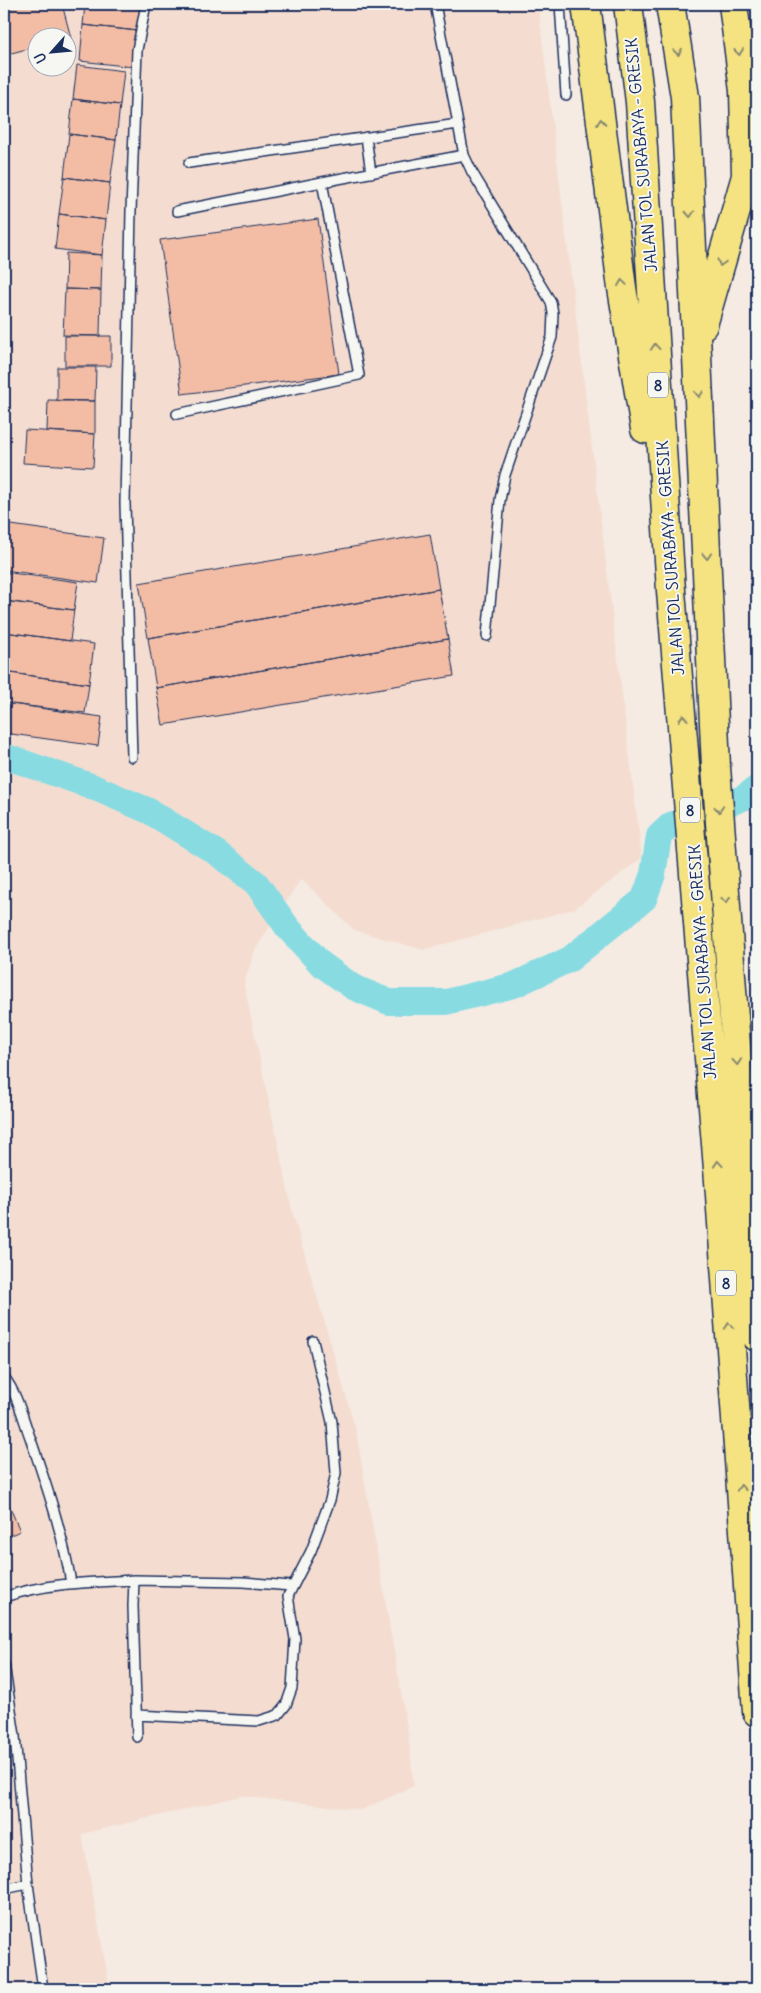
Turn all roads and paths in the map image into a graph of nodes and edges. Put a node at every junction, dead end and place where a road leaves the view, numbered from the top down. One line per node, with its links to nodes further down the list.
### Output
1 (146, 4): 20 (lane)
2 (435, 4): 9 (lane)
3 (560, 4): 8 (lane)
4 (586, 4): 18 (highway, one-way to 4)
5 (628, 4): 18 (highway, JALAN TOL SURABAYA - GRESIK / 8, one-way to 5)
6 (670, 4): 16 (highway, JALAN TOL SURABAYA - GRESIK / 8, one-way to 16)
7 (733, 4): 16 (highway, one-way to 16)
8 (566, 95)
9 (458, 124): 10 (lane); 11 (lane)
10 (366, 137): 12 (lane); 13 (lane)
11 (464, 156): 13 (lane); 19 (lane)
12 (189, 163)
13 (371, 173): 14 (lane)
14 (322, 182): 15 (lane); 17 (lane)
15 (177, 211)
16 (697, 346): 21 (highway, JALAN TOL SURABAYA - GRESIK / 8, one-way to 21)
17 (177, 414)
18 (671, 591): 29 (highway, JALAN TOL SURABAYA - GRESIK / 8, one-way to 18)
19 (487, 636)
20 (132, 757)
21 (757, 1337)
22 (313, 1341): 26 (lane)
23 (4, 1377): 25 (lane)
24 (134, 1580): 25 (lane); 26 (lane); 30 (lane)
25 (71, 1583): 27 (lane)
26 (291, 1586): 30 (lane)
27 (4, 1598)
28 (4, 1664): 32 (lane)
29 (757, 1712)
30 (136, 1715): 31 (lane)
31 (137, 1737)
32 (28, 1884): 33 (lane); 34 (lane)
33 (4, 1890)
34 (43, 1989)

